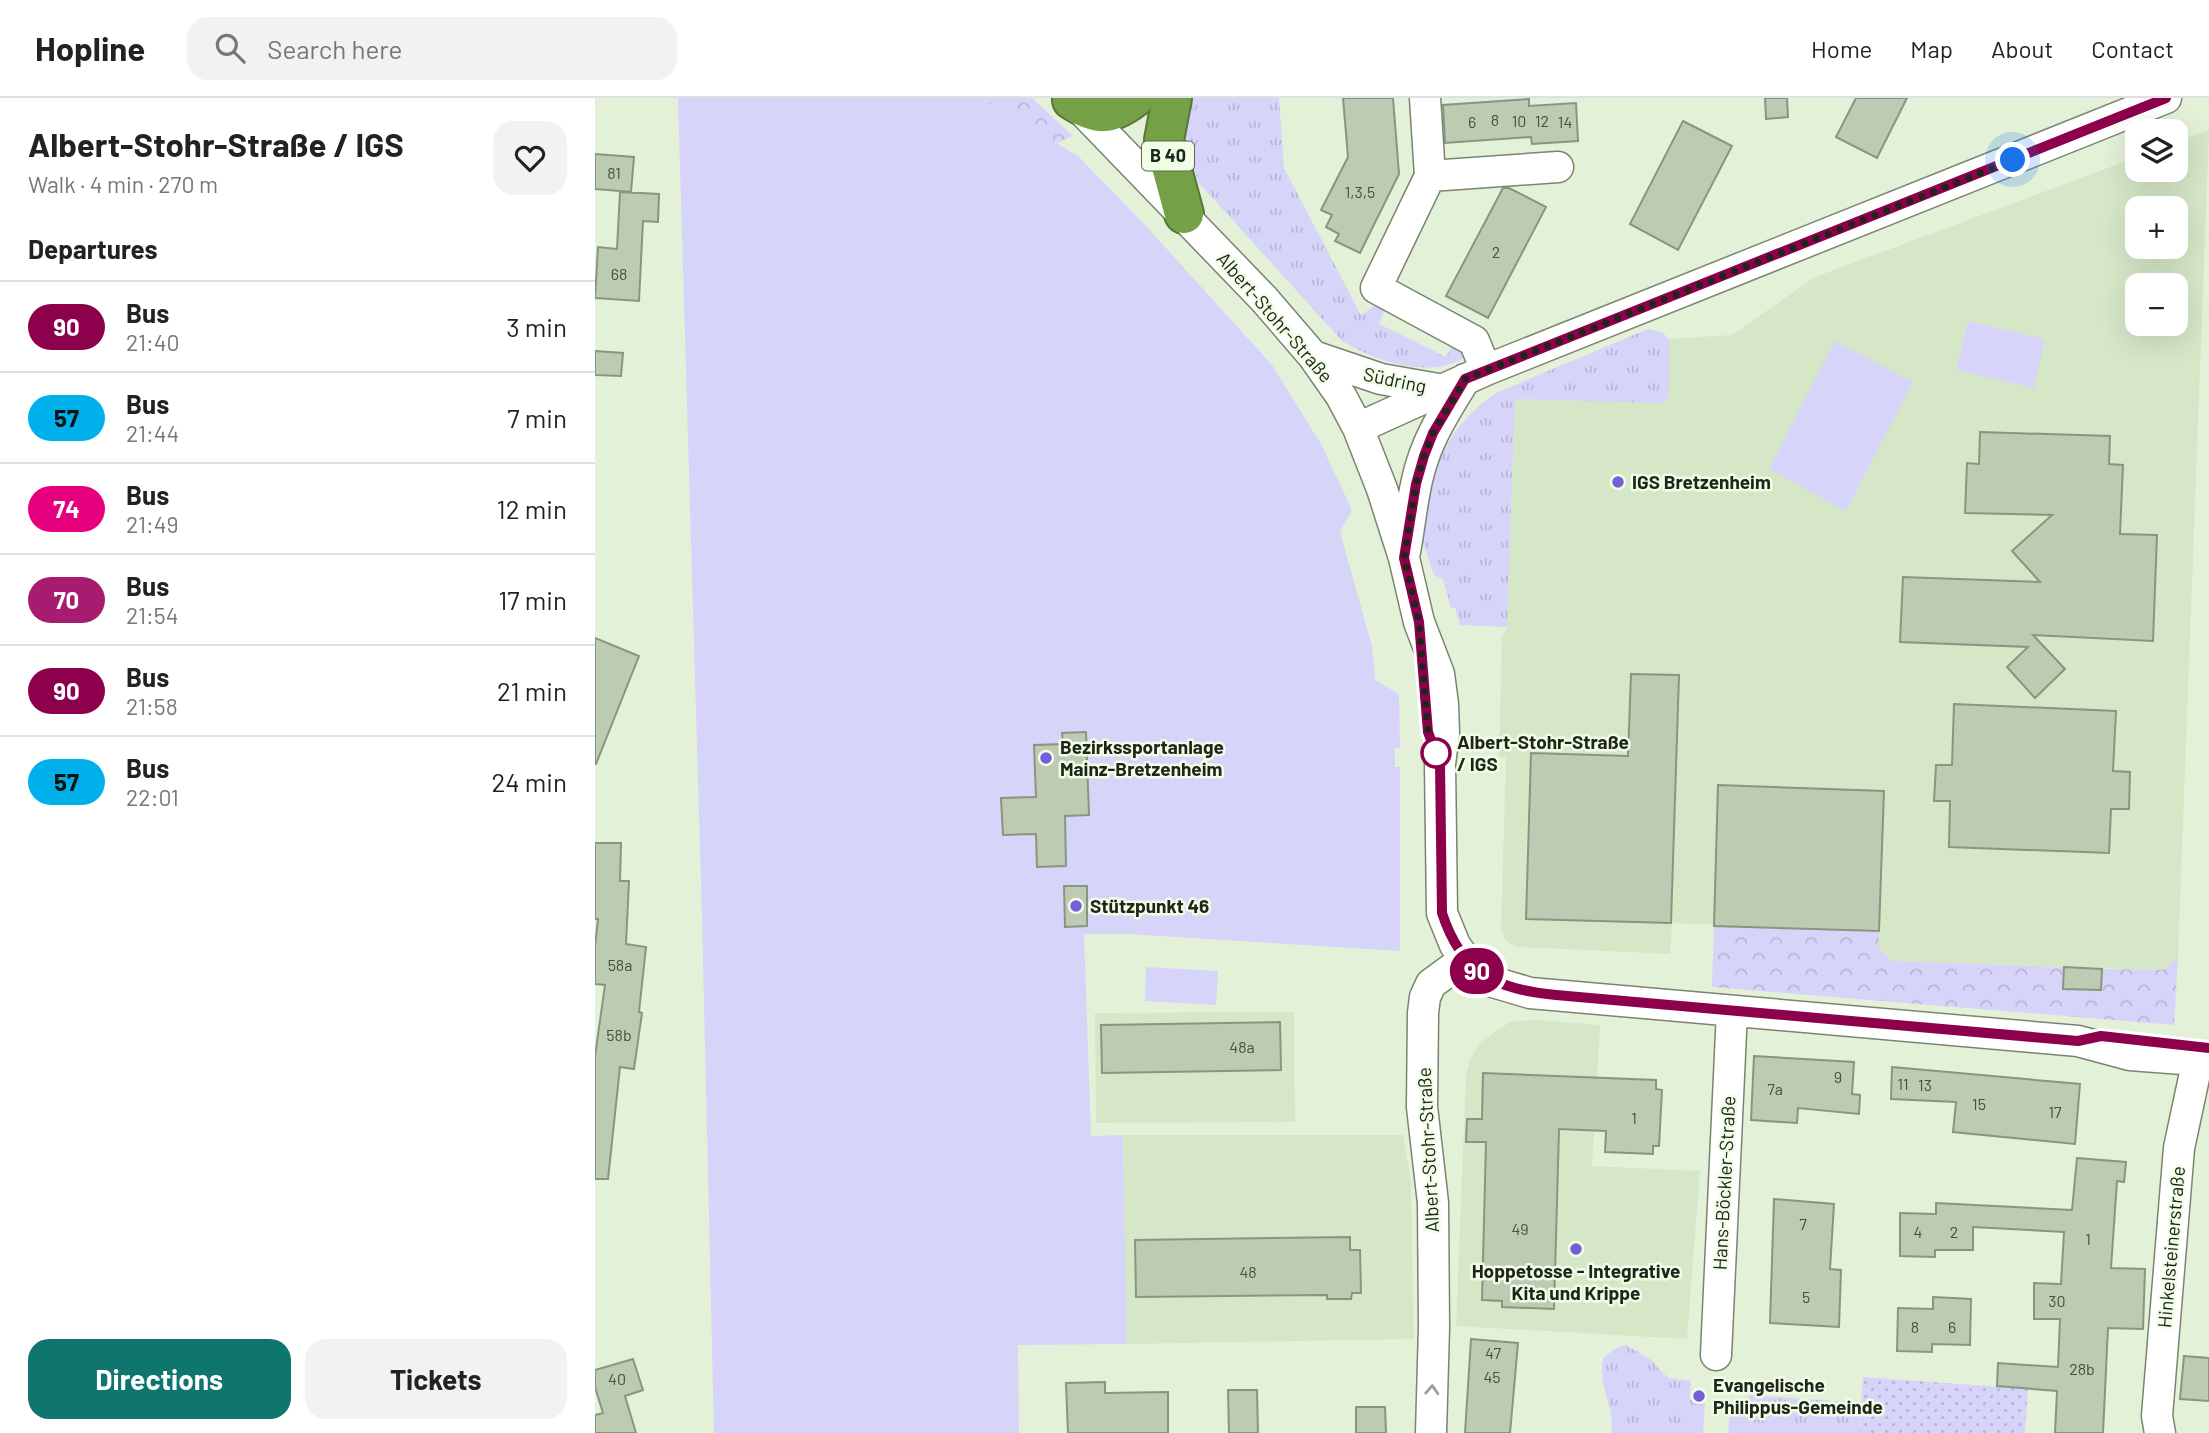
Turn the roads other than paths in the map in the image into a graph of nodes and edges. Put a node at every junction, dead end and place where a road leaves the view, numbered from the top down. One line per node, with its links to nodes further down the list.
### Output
1 (1134, 98): 5 (highway)
2 (1171, 98): 8 (highway, B 40)
3 (1425, 98): 7 (street)
4 (2166, 98): 10 (street, Südring)
5 (1072, 99): 8 (street, Albert-Stohr-Straße)
6 (1558, 167): 7 (street)
7 (1430, 176): 10 (street)
8 (1184, 214): 9 (street, Albert-Stohr-Straße)
9 (1314, 356): 10 (street, Südring); 11 (street, Albert-Stohr-Straße)
10 (1463, 379): 11 (street, Südring); 12 (street, Südring)
11 (1358, 428): 12 (street, Albert-Stohr-Straße)
12 (1404, 558): 13 (street, Albert-Stohr-Straße)
13 (1465, 959): 14 (street); 17 (street, Albert-Stohr-Straße, one-way to 13)
14 (1732, 1011): 15 (street); 16 (street, Hans-Böckler-Straße)
15 (2202, 1061): 18 (street, Hinkelsteinerstraße)
16 (1716, 1354)
17 (1431, 1433)
18 (2160, 1433)

